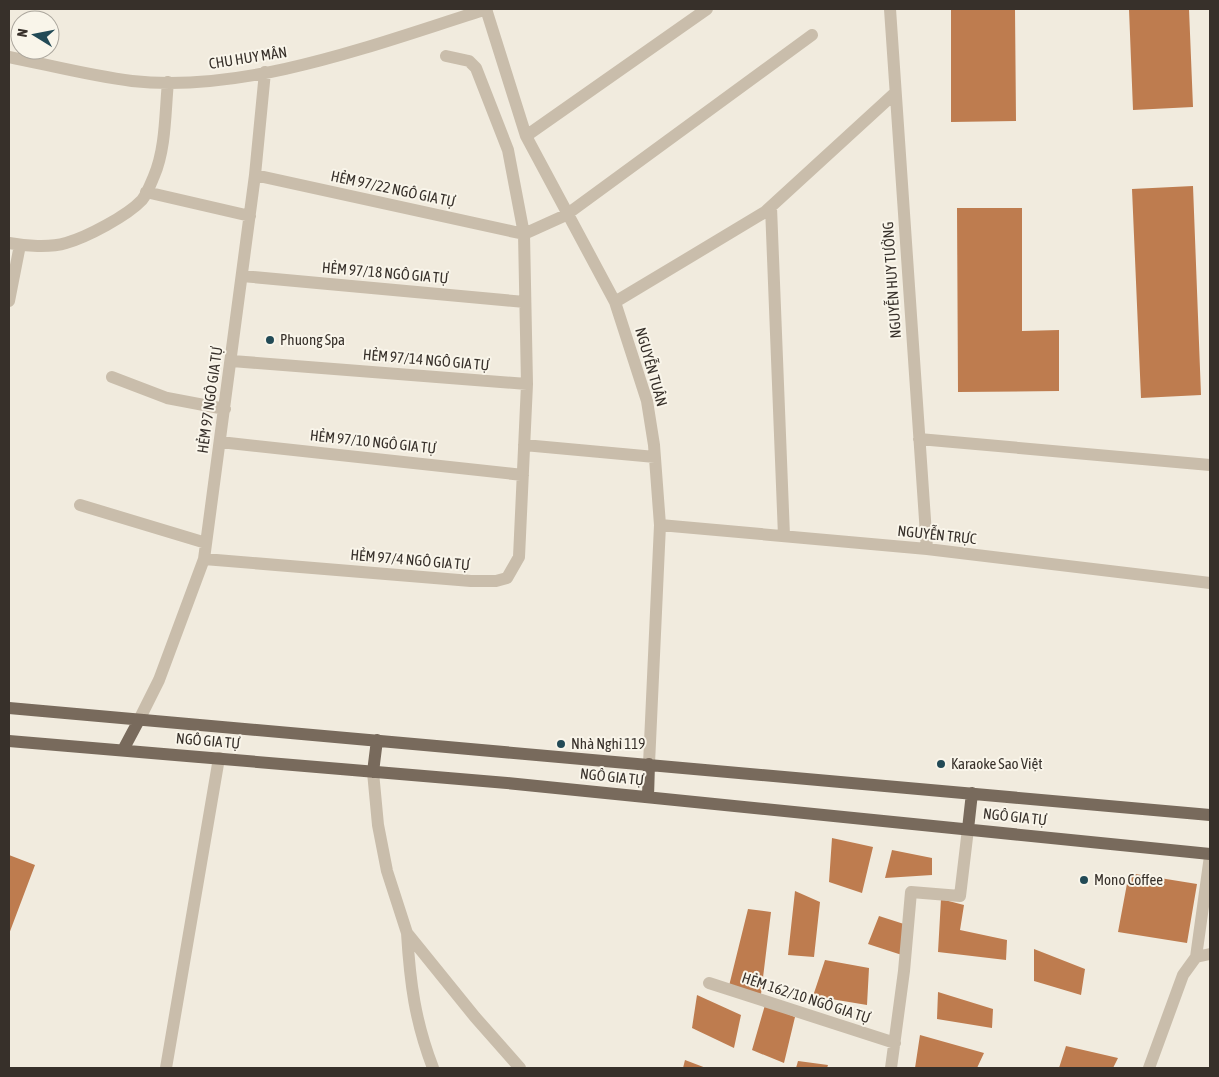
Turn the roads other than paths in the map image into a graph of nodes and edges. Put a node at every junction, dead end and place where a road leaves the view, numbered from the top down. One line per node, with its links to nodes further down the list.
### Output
1 (486, 9): 7 (street, CHU HUY MÂN); 10 (street, NGUYỄN TUÂN)
2 (708, 9): 10 (street)
3 (890, 9): 9 (street, NGUYỄN HUY TƯỞNG)
4 (812, 34): 14 (street)
5 (446, 56): 16 (street, HẺM 97/4 NGÔ GIA TỰ)
6 (9, 57): 8 (street, CHU HUY MÂN)
7 (265, 72): 8 (street, CHU HUY MÂN); 11 (street, HẺM 97 NGÔ GIA TỰ)
8 (168, 82): 12 (street)
9 (895, 93): 13 (street); 26 (street, NGUYỄN HUY TƯỞNG)
10 (526, 136): 14 (street, NGUYỄN TUÂN)
11 (255, 175): 15 (street, HẺM 97 NGÔ GIA TỰ); 16 (street, HẺM 97/22 NGÔ GIA TỰ)
12 (146, 192): 15 (street); 17 (street)
13 (771, 207): 21 (street); 34 (street)
14 (566, 215): 16 (street); 21 (street, NGUYỄN TUÂN)
15 (250, 216): 18 (street, HẺM 97 NGÔ GIA TỰ)
16 (524, 234): 20 (street, HẺM 97/4 NGÔ GIA TỰ)
17 (15, 244): 19 (street)
18 (242, 276): 20 (street, HẺM 97/18 NGÔ GIA TỰ); 22 (street, HẺM 97 NGÔ GIA TỰ)
19 (9, 302)
20 (525, 302): 24 (street, HẺM 97/4 NGÔ GIA TỰ)
21 (614, 302): 29 (street, NGUYỄN TUÂN)
22 (232, 361): 24 (street, HẺM 97/14 NGÔ GIA TỰ); 25 (street, HẺM 97 NGÔ GIA TỰ)
23 (112, 378): 25 (street)
24 (527, 384): 28 (street, HẺM 97/4 NGÔ GIA TỰ)
25 (225, 409): 27 (street, HẺM 97 NGÔ GIA TỰ)
26 (919, 440): 30 (street); 36 (street, NGUYỄN HUY TƯỞNG)
27 (220, 442): 31 (street, HẺM 97/10 NGÔ GIA TỰ); 35 (street, HẺM 97 NGÔ GIA TỰ)
28 (524, 445): 29 (street); 31 (street, HẺM 97/4 NGÔ GIA TỰ)
29 (655, 458): 33 (street, NGUYỄN TUÂN)
30 (1210, 465)
31 (523, 474): 37 (street, HẺM 97/4 NGÔ GIA TỰ)
32 (80, 505): 35 (street)
33 (660, 526): 34 (street, NGUYỄN TRỰC); 45 (street, NGUYỄN TUÂN)
34 (784, 536): 36 (street, NGUYỄN TRỰC)
35 (206, 543): 37 (street, HẺM 97 NGÔ GIA TỰ)
36 (927, 549): 38 (street, NGUYỄN TRỰC)
37 (204, 559): 40 (street, HẺM 97 NGÔ GIA TỰ)
38 (1210, 583)
39 (9, 708): 40 (main road, NGÔ GIA TỰ)
40 (139, 720): 41 (main road, NGÔ GIA TỰ); 43 (main road)
41 (377, 740): 45 (main road, NGÔ GIA TỰ); 46 (main road)
42 (9, 742): 43 (main road, NGÔ GIA TỰ)
43 (124, 750): 44 (main road, NGÔ GIA TỰ)
44 (219, 758): 46 (main road, NGÔ GIA TỰ); 57 (street)
45 (649, 764): 47 (main road, NGÔ GIA TỰ); 48 (main road)
46 (373, 772): 48 (main road, NGÔ GIA TỰ); 52 (street)
47 (972, 793): 49 (main road, NGÔ GIA TỰ); 50 (main road)
48 (648, 797): 50 (main road, NGÔ GIA TỰ)
49 (1210, 816)
50 (968, 828): 51 (main road, NGÔ GIA TỰ); 56 (street)
51 (1210, 855): 54 (street)
52 (407, 933): 58 (street); 59 (street)
53 (1210, 954): 54 (street)
54 (1196, 957): 61 (street)
55 (709, 983): 56 (street, HẺM 162/10 NGÔ GIA TỰ)
56 (894, 1043): 60 (street)
57 (166, 1068)
58 (432, 1068)
59 (520, 1068)
60 (891, 1068)
61 (1149, 1068)

